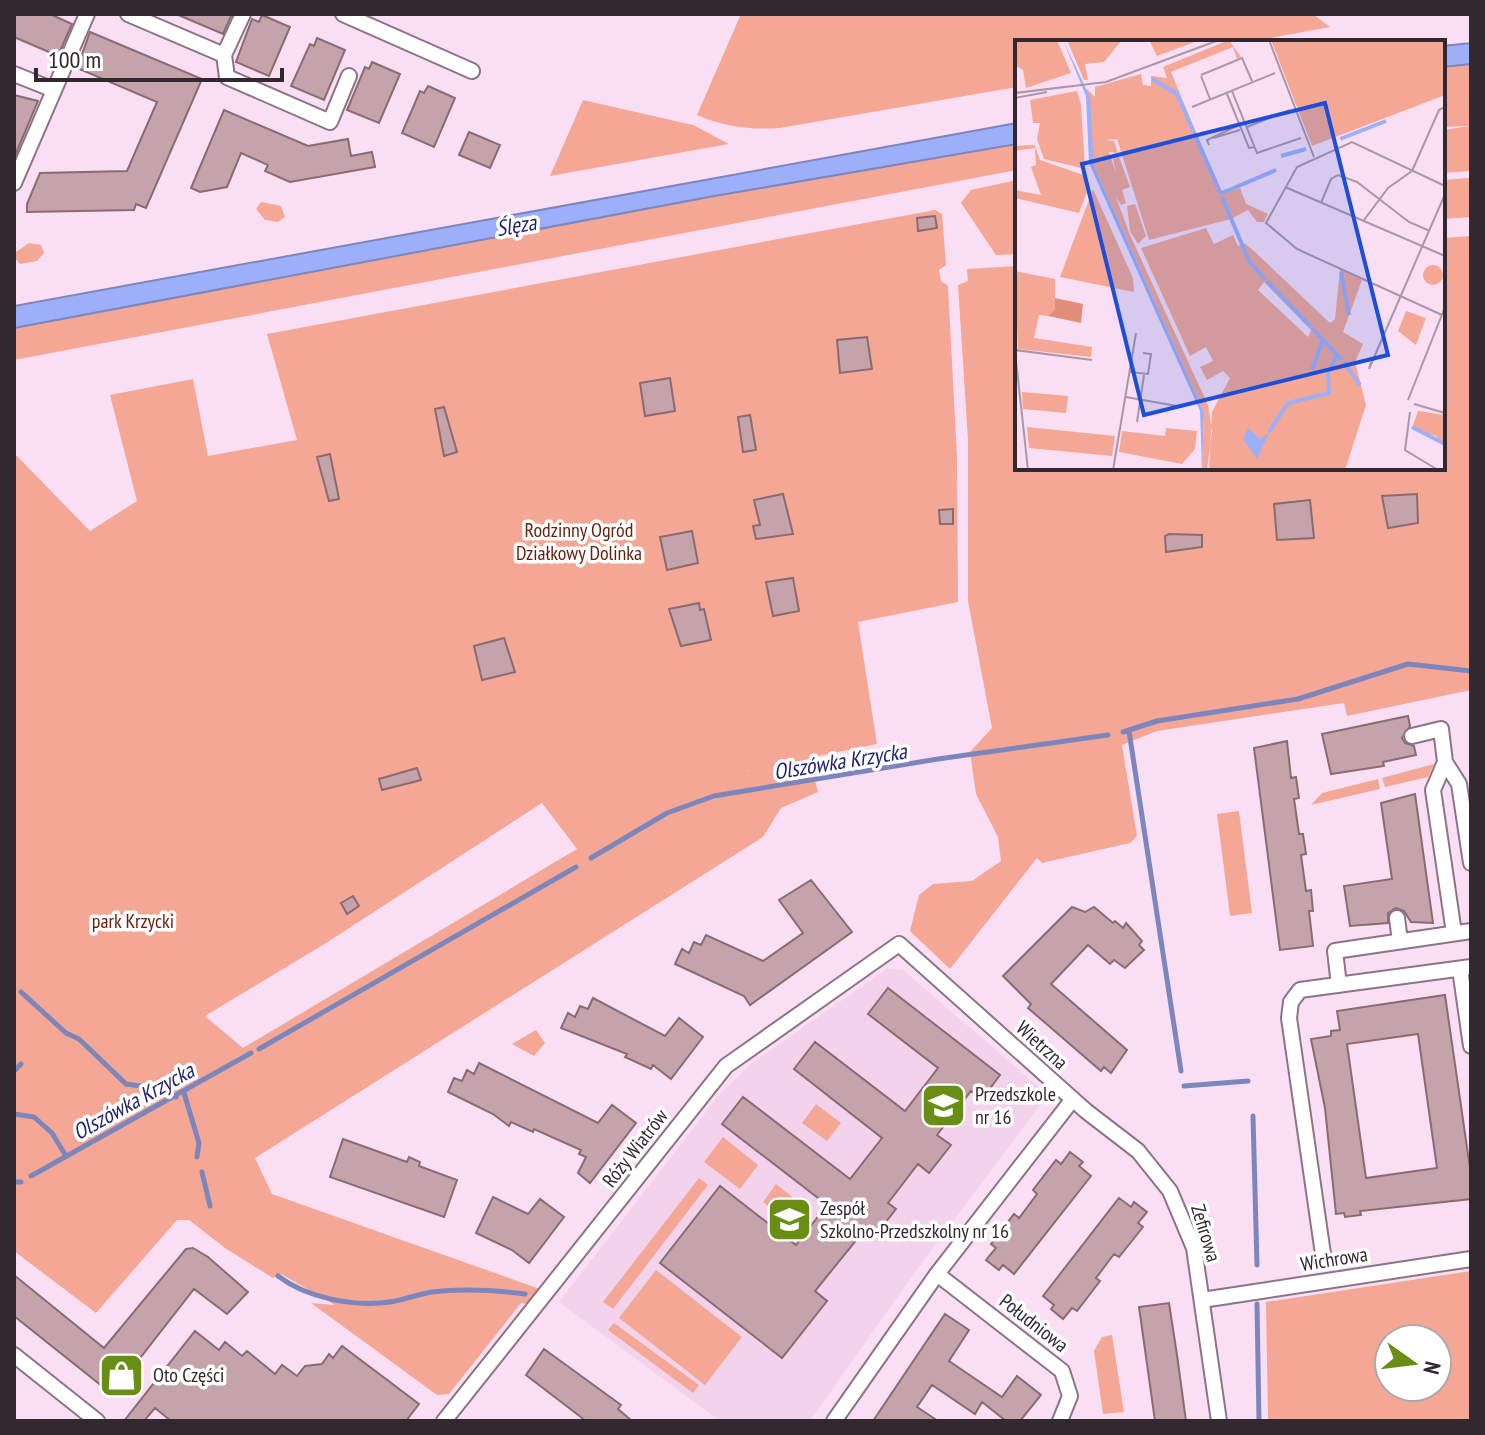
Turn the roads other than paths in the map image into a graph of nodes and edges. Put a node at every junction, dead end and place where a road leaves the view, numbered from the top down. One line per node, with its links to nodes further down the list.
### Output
1 (87, 14): 9 (street)
2 (128, 14): 5 (street)
3 (243, 14): 5 (street)
4 (343, 14): 6 (street)
5 (224, 55): 8 (street)
6 (472, 71)
7 (14, 74): 9 (street)
8 (349, 76)
9 (54, 90): 10 (street)
10 (14, 183)
11 (1412, 736): 12 (street)
12 (1445, 762): 13 (street); 16 (street)
13 (1471, 863)
14 (1397, 918): 17 (street)
15 (1471, 931): 16 (street)
16 (1454, 933): 17 (street)
17 (1400, 941): 20 (street)
18 (899, 944): 22 (street, Wietrzna); 29 (street, Róży Wiatrów)
19 (1465, 968): 20 (street); 21 (street)
20 (1339, 985): 23 (street)
21 (1471, 1046)
22 (1073, 1099): 25 (street, Wietrzna); 26 (street, Zefirowa)
23 (1323, 1254)
24 (1471, 1259): 26 (street, Wichrowa)
25 (937, 1274): 30 (street, Wietrzna); 31 (street, Południowa)
26 (1202, 1300): 32 (street, Zefirowa)
27 (14, 1355): 28 (street)
28 (97, 1421)
29 (444, 1421)
30 (834, 1421)
31 (1060, 1421)
32 (1219, 1421)

